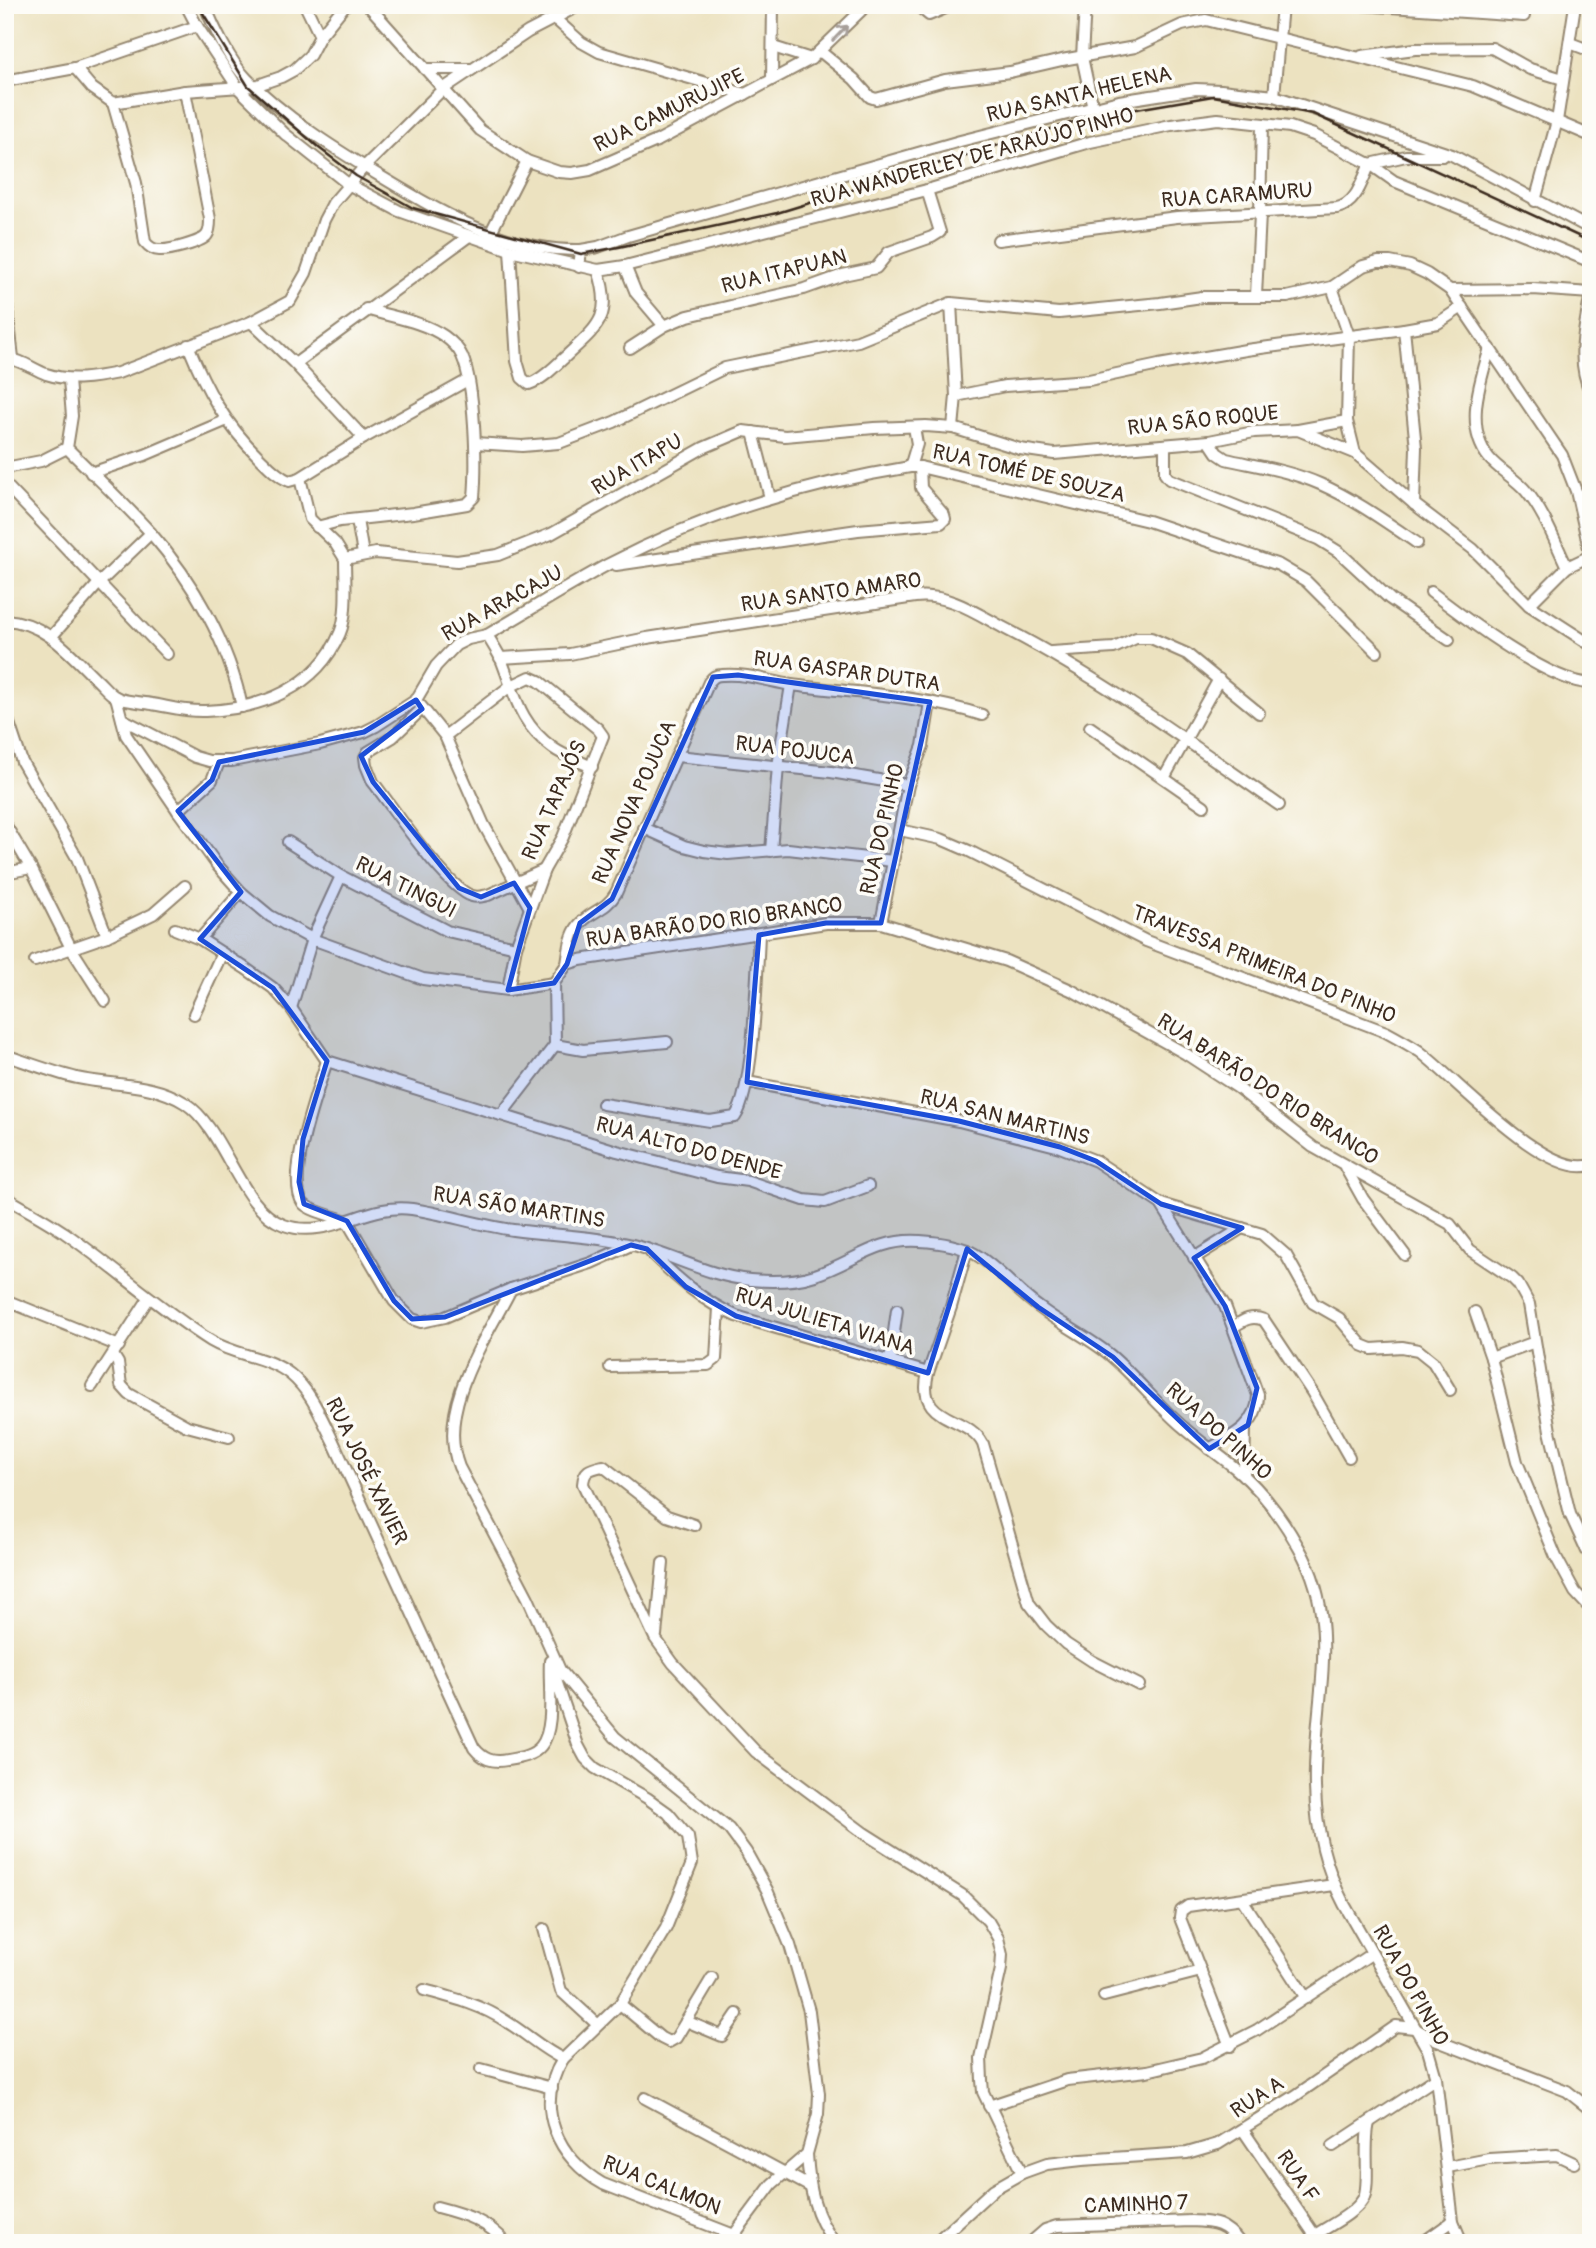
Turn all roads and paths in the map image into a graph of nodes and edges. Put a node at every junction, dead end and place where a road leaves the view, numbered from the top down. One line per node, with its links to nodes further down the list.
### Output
1 (186, 5): 17 (street, RUA WANDERLEY DE ARAÚJO PINHO)
2 (205, 5): 32 (street)
3 (305, 5): 18 (street)
4 (345, 5): 18 (street)
5 (368, 5): 27 (street)
6 (580, 5): 16 (street)
7 (773, 5): 21 (street)
8 (867, 5): 23 (street, RUA CAMURUJIPE, one-way to 8)
9 (917, 5): 10 (street)
10 (953, 5)
11 (1085, 5): 24 (street)
12 (1283, 5): 19 (street)
13 (1361, 5): 15 (street)
14 (1575, 5): 20 (street)
15 (1524, 16)
16 (554, 18): 28 (street); 36 (street)
17 (197, 26): 26 (street); 33 (street, RUA WANDERLEY DE ARAÚJO PINHO)
18 (320, 36): 32 (street)
19 (1279, 37): 24 (street, RUA SANTA HELENA); 25 (street, RUA SANTA HELENA); 37 (street)
20 (1570, 43): 22 (street); 30 (street)
21 (773, 47): 23 (street); 29 (street)
22 (1591, 51)
23 (816, 56): 24 (street, RUA SANTA HELENA); 29 (street, RUA CAMURUJIPE)
24 (1082, 57): 39 (street)
25 (1356, 57): 30 (street); 40 (street, RUA SANTA HELENA)
26 (75, 68): 31 (street); 38 (street)
27 (425, 69): 28 (street); 34 (street)
28 (472, 69): 34 (street)
29 (772, 79): 36 (street, RUA CAMURUJIPE)
30 (1563, 79): 40 (street)
31 (5, 81)
32 (255, 86): 33 (street); 46 (street)
33 (238, 88): 35 (street); 47 (street, RUA WANDERLEY DE ARAÚJO PINHO)
34 (443, 89): 44 (street, RUA CAMURUJIPE); 46 (street)
35 (185, 91): 38 (street); 38 (street)
36 (744, 94): 44 (street, RUA CAMURUJIPE)
37 (1274, 96): 39 (street, RUA SANTA HELENA); 43 (street, RUA SANTA HELENA)
38 (113, 103)
39 (1093, 108): 56 (street, RUA SANTA HELENA)
40 (1557, 121): 42 (street, RUA SANTA HELENA); 49 (street)
41 (1262, 124): 45 (street, RUA WANDERLEY DE ARAÚJO PINHO); 48 (street, RUA WANDERLEY DE ARAÚJO PINHO); 50 (street)
42 (1591, 136)
43 (1452, 156): 45 (street); 49 (street, RUA SANTA HELENA)
44 (527, 161): 52 (street)
45 (1370, 164): 50 (street, RUA CARAMURU); 57 (street, RUA WANDERLEY DE ARAÚJO PINHO)
46 (364, 167): 47 (street); 52 (street)
47 (348, 184): 53 (street, RUA WANDERLEY DE ARAÚJO PINHO); 69 (street)
48 (927, 190): 58 (street, RUA WANDERLEY DE ARAÚJO PINHO); 70 (street, RUA ITAPUAN)
49 (1535, 201): 51 (street, RUA SANTA HELENA)
50 (1260, 214): 54 (street, RUA CARAMURU); 65 (street)
51 (1591, 229)
52 (491, 234): 56 (street)
53 (469, 236): 55 (street, RUA WANDERLEY DE ARAÚJO PINHO); 68 (street)
54 (999, 240)
55 (510, 250): 59 (street, RUA WANDERLEY DE ARAÚJO PINHO); 60 (street)
56 (581, 250): 59 (street)
57 (1591, 262)
58 (625, 266): 60 (street, RUA WANDERLEY DE ARAÚJO PINHO); 70 (street)
59 (579, 267): 60 (street, RUA WANDERLEY DE ARAÚJO PINHO)
60 (598, 270)
61 (1332, 287): 63 (street); 65 (street); 72 (street)
62 (5, 288): 76 (street)
63 (1450, 290): 64 (street); 67 (street)
64 (1591, 293): 78 (street)
65 (1256, 296): 66 (street)
66 (951, 303): 82 (street); 91 (street)
67 (1462, 307): 71 (street); 75 (street)
68 (366, 309): 77 (street); 80 (street)
69 (251, 322): 73 (street); 77 (street)
70 (664, 326): 74 (street, RUA ITAPUAN)
71 (1404, 329): 72 (street); 101 (street)
72 (1349, 336): 82 (street); 84 (street)
73 (188, 345): 79 (street); 83 (street)
74 (630, 348)
75 (1490, 348): 107 (street); 110 (street)
76 (9, 358): 79 (street)
77 (295, 364): 89 (street)
78 (1586, 375): 81 (street)
79 (69, 380): 93 (street)
80 (468, 380): 89 (street); 91 (street)
81 (1591, 393)
82 (956, 396): 86 (street)
83 (225, 421): 97 (street); 98 (street)
84 (1347, 421): 87 (street); 94 (street)
85 (914, 426): 86 (street, RUA ITAPU); 88 (street, RUA ITAPU); 95 (street)
86 (953, 428): 92 (street, RUA SÃO ROQUE)
87 (1297, 430): 90 (street, RUA SÃO ROQUE); 94 (street, RUA SÃO ROQUE)
88 (753, 432): 100 (street); 106 (street, RUA ITAPU)
89 (364, 438): 98 (street)
90 (1209, 441): 92 (street, RUA SÃO ROQUE); 105 (street)
91 (475, 443): 102 (street)
92 (1165, 445): 117 (street)
93 (67, 447): 96 (street); 97 (street)
94 (1355, 453): 101 (street, RUA SÃO ROQUE)
95 (915, 467): 100 (street, RUA TOMÉ DE SOUZA); 109 (street); 120 (street, RUA TOMÉ DE SOUZA)
96 (5, 468)
97 (91, 473): 104 (street)
98 (300, 478): 103 (street)
99 (5, 484): 111 (street)
100 (770, 498): 109 (street, RUA TOMÉ DE SOUZA)
101 (1414, 504): 113 (street, RUA SÃO ROQUE)
102 (357, 520): 103 (street); 106 (street)
103 (317, 527): 108 (street)
104 (151, 533): 111 (street); 131 (street)
105 (1417, 543)
106 (363, 554): 108 (street, RUA ITAPU)
107 (1591, 557): 110 (street)
108 (345, 559): 131 (street)
109 (606, 566): 115 (street, RUA ARACAJU)
110 (1567, 567): 113 (street)
111 (100, 582): 116 (street); 121 (street)
112 (1431, 592): 125 (street)
113 (1529, 605): 118 (street, RUA SÃO ROQUE)
114 (5, 620): 116 (street)
115 (487, 635): 122 (street); 130 (street, RUA ARACAJU)
116 (52, 636): 128 (street)
117 (1449, 640)
118 (1591, 645)
119 (1051, 652): 122 (street, RUA SANTO AMARO); 123 (street); 138 (street, RUA SANTO AMARO)
120 (1377, 652)
121 (167, 654)
122 (500, 658): 127 (street)
123 (1219, 679): 133 (street); 138 (street)
124 (709, 682): 126 (street, RUA GASPAR DUTRA); 139 (street, RUA NOVA POJUCA)
125 (1591, 683)
126 (791, 685): 129 (street, RUA GASPAR DUTRA); 141 (street)
127 (509, 687): 137 (street, RUA TAPAJÓS); 142 (street); 142 (street, RUA TAPAJÓS)
128 (116, 697): 131 (street); 135 (street)
129 (930, 702): 134 (street, RUA GASPAR DUTRA); 144 (street, RUA DO PINHO)
130 (419, 704): 137 (street); 140 (street, RUA ARACAJU); 158 (street)
131 (242, 707)
132 (5, 711): 165 (street)
133 (1258, 713)
134 (982, 715)
135 (122, 719): 140 (street, RUA ARACAJU); 147 (street)
136 (1090, 727): 143 (street)
137 (445, 736): 158 (street)
138 (1184, 739): 143 (street); 145 (street, RUA SANTO AMARO)
139 (677, 756): 141 (street, RUA POJUCA); 149 (street, RUA NOVA POJUCA)
140 (219, 762): 147 (street)
141 (778, 766): 144 (street, RUA POJUCA); 152 (street)
142 (592, 767): 155 (street, RUA TAPAJÓS)
143 (1164, 778): 146 (street)
144 (908, 785): 150 (street, RUA DO PINHO)
145 (1279, 805)
146 (1204, 806)
147 (178, 811): 160 (street)
148 (5, 824): 154 (street)
149 (644, 828): 152 (street); 172 (street, RUA NOVA POJUCA)
150 (900, 830): 153 (street, RUA DO PINHO); 185 (street, TRAVESSA PRIMEIRA DO PINHO)
151 (288, 842): 157 (street, RUA TINGUI)
152 (771, 851): 153 (street)
153 (894, 861): 162 (street, RUA DO PINHO)
154 (31, 868): 156 (street); 169 (street)
155 (544, 870): 158 (street); 161 (street, RUA TAPAJÓS)
156 (5, 873)
157 (341, 876): 167 (street); 168 (street, RUA TINGUI)
158 (514, 883): 161 (street)
159 (185, 886): 165 (street)
160 (241, 891): 166 (street); 167 (street)
161 (530, 908): 168 (street, RUA TAPAJÓS)
162 (881, 923): 164 (street, RUA BARÃO DO RIO BRANCO); 186 (street, RUA BARÃO DO RIO BRANCO)
163 (175, 929): 166 (street)
164 (760, 934): 172 (street, RUA BARÃO DO RIO BRANCO); 182 (street)
165 (107, 936): 169 (street)
166 (200, 939): 170 (street)
167 (312, 939): 174 (street); 176 (street)
168 (516, 947): 174 (street, RUA TAPAJÓS)
169 (71, 948): 171 (street); 175 (street)
170 (222, 953): 176 (street); 177 (street)
171 (35, 961)
172 (567, 964): 173 (street, RUA BARÃO DO RIO BRANCO)
173 (554, 984): 174 (street); 179 (street)
174 (508, 990)
175 (105, 1001)
176 (291, 1008): 181 (street)
177 (194, 1014)
178 (667, 1042): 179 (street)
179 (555, 1045): 184 (street)
180 (5, 1055): 190 (street, RUA SÃO MARTINS)
181 (327, 1061): 184 (street, RUA ALTO DO DENDE); 190 (street)
182 (747, 1082): 183 (street); 189 (street, RUA SAN MARTINS)
183 (603, 1104)
184 (500, 1115): 187 (street, RUA ALTO DO DENDE)
185 (1591, 1165)
186 (1345, 1167): 195 (street); 204 (street, RUA BARÃO DO RIO BRANCO)
187 (868, 1186)
188 (5, 1197): 198 (street, RUA JOSÉ XAVIER)
189 (1161, 1204): 191 (street); 196 (street, RUA SAN MARTINS)
190 (347, 1221): 192 (street, RUA SÃO MARTINS); 197 (street, RUA SÃO MARTINS)
191 (1242, 1227): 196 (street); 211 (street)
192 (631, 1245): 193 (street, RUA DO PINHO); 197 (street, RUA SÃO MARTINS)
193 (647, 1249): 194 (street, RUA DO PINHO); 200 (street, RUA JULIETA VIANA)
194 (967, 1250): 209 (street, RUA JULIETA VIANA); 214 (street, RUA DO PINHO)
195 (1405, 1255)
196 (1194, 1258): 203 (street, RUA SAN MARTINS)
197 (511, 1289): 222 (street)
198 (149, 1298): 205 (street); 223 (street, RUA JOSÉ XAVIER)
199 (5, 1300): 205 (street)
200 (719, 1308): 207 (street, RUA JULIETA VIANA); 208 (street)
201 (897, 1310): 207 (street)
202 (1475, 1312): 206 (street)
203 (1233, 1327): 212 (street, RUA SAN MARTINS); 215 (street)
204 (1535, 1342): 206 (street); 218 (street, RUA BARÃO DO RIO BRANCO)
205 (116, 1350): 210 (street); 213 (street)
206 (1491, 1358): 220 (street)
207 (890, 1361): 209 (street, RUA JULIETA VIANA)
208 (610, 1367)
209 (928, 1373): 224 (street)
210 (92, 1386)
211 (1450, 1390)
212 (1245, 1428): 214 (street); 216 (street)
213 (229, 1437)
214 (1209, 1449): 216 (street, RUA DO PINHO)
215 (1349, 1457)
216 (1244, 1476): 225 (street, RUA DO PINHO)
217 (694, 1525): 221 (street)
218 (1587, 1550)
219 (663, 1563): 221 (street)
220 (1587, 1605)
221 (656, 1638): 245 (street)
222 (549, 1648): 223 (street, RUA CALMON); 250 (street)
223 (550, 1661): 234 (street, RUA CALMON)
224 (1139, 1685)
225 (1334, 1885): 226 (street); 228 (street, RUA DO PINHO)
226 (1242, 1899): 229 (street); 233 (street)
227 (544, 1929): 237 (street)
228 (1371, 1954): 233 (street); 238 (street, RUA DO PINHO)
229 (1201, 1971): 232 (street); 239 (street)
230 (712, 1978): 236 (street)
231 (424, 1990): 240 (street)
232 (1104, 1996)
233 (1306, 1998): 239 (street)
234 (620, 2004): 236 (street); 237 (street, RUA CALMON)
235 (737, 2014): 236 (street)
236 (686, 2021)
237 (597, 2024): 240 (street, RUA CALMON)
238 (1414, 2028): 242 (street, RUA DO PINHO); 246 (street); 248 (street, RUA A)
239 (1230, 2046): 245 (street)
240 (563, 2059): 243 (street, RUA CALMON)
241 (481, 2069): 243 (street)
242 (1436, 2078): 247 (street); 252 (street, RUA DO PINHO)
243 (552, 2088): 258 (street, RUA CALMON)
244 (645, 2098): 253 (street)
245 (989, 2106): 254 (street)
246 (1591, 2110)
247 (1369, 2123): 249 (street); 259 (street)
248 (1243, 2130): 254 (street, RUA A); 259 (street, RUA F)
249 (1332, 2146)
250 (807, 2154): 253 (street); 255 (street)
251 (1574, 2163): 252 (street)
252 (1448, 2167): 257 (street, RUA DO PINHO)
253 (785, 2172): 255 (street); 258 (street)
254 (1022, 2173): 262 (street, RUA A)
255 (809, 2186): 261 (street)
256 (437, 2207): 260 (street)
257 (1453, 2221): 265 (street); 266 (street, RUA DO PINHO)
258 (734, 2239)
259 (1318, 2239)
260 (506, 2243)
261 (835, 2243)
262 (935, 2243)
263 (1030, 2243): 264 (street, CAMINHO 7)
264 (1240, 2243)
265 (1422, 2243)
266 (1462, 2243)

